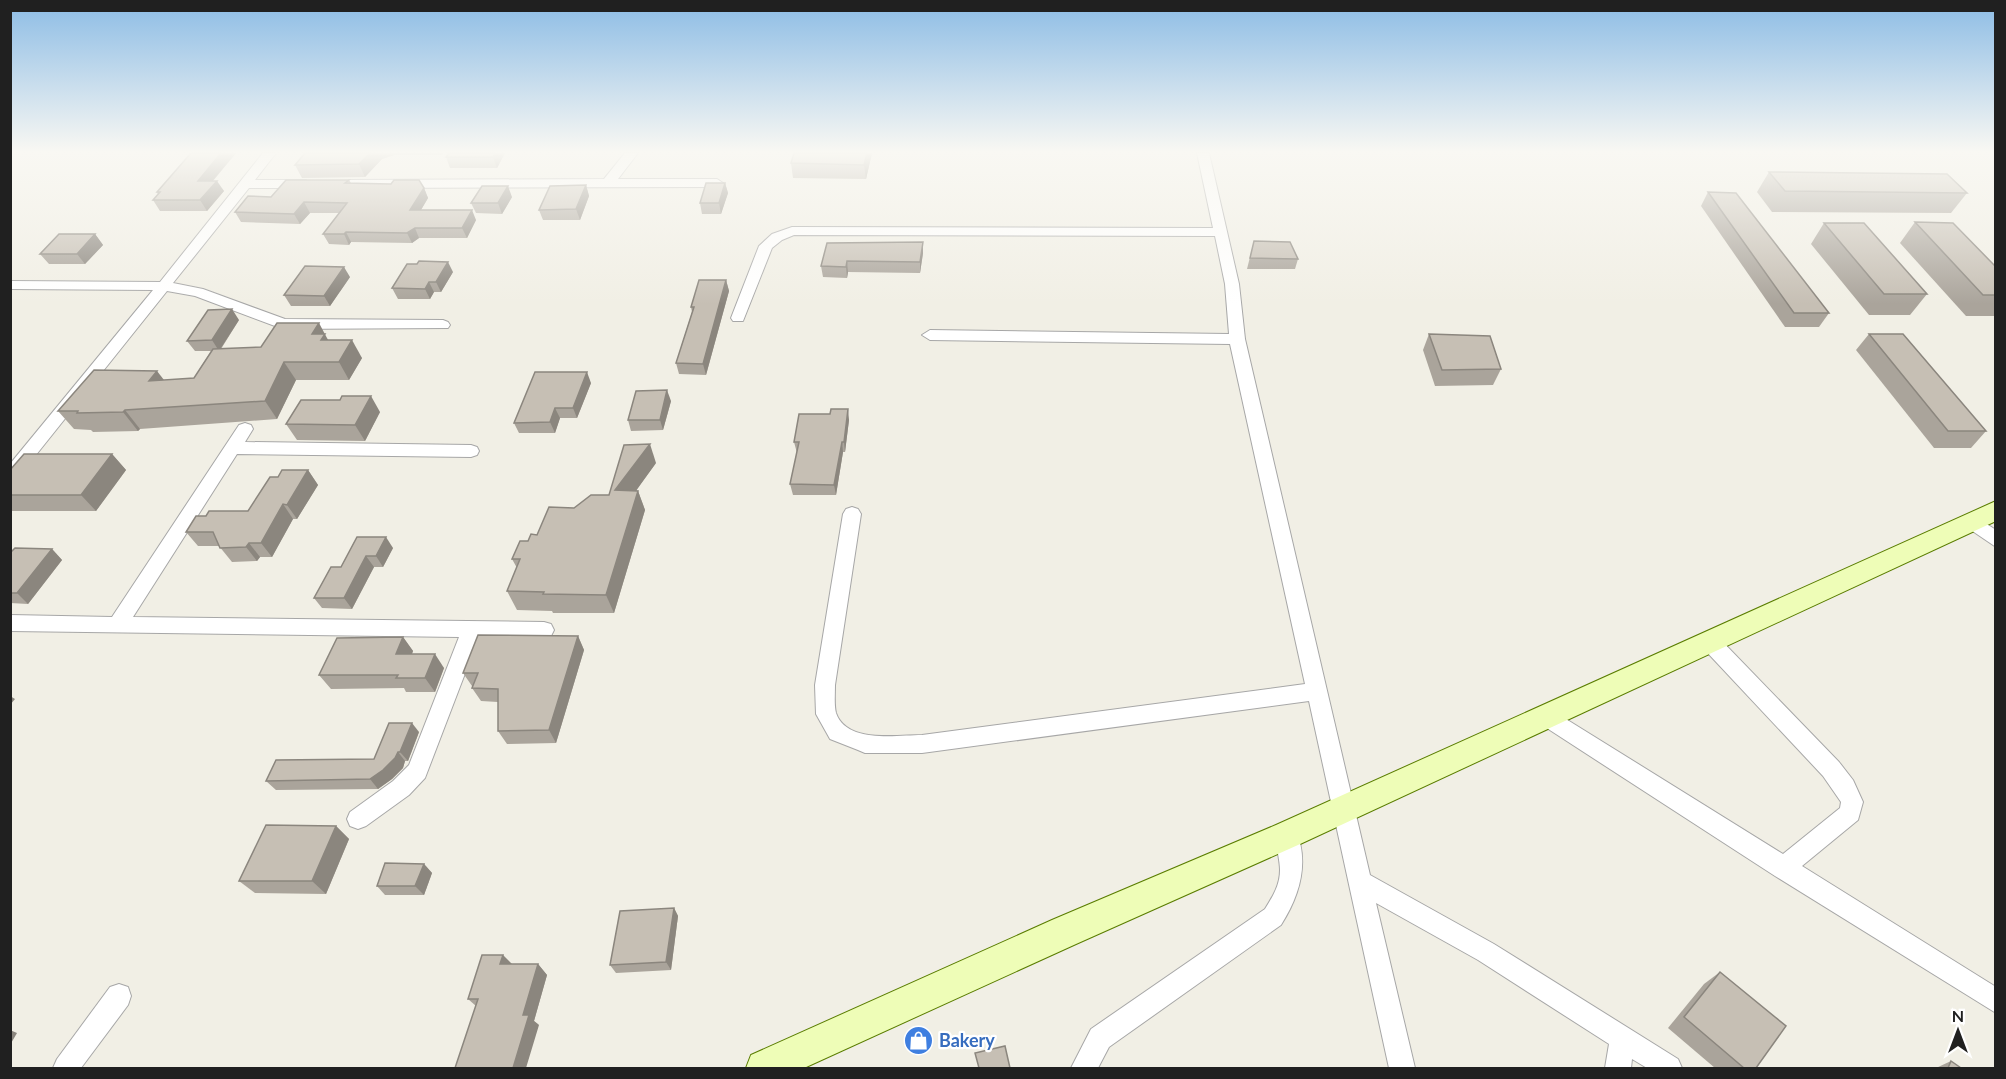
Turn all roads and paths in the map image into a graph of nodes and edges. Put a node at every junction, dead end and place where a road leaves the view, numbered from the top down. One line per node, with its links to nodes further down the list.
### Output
1 (229, 203): 5 (street)
2 (1214, 203): 3 (street)
3 (1221, 232): 6 (street); 9 (street)
4 (10, 285): 5 (street)
5 (162, 286): 7 (street); 13 (street)
6 (738, 318)
7 (443, 325)
8 (930, 335): 9 (street)
9 (1237, 339): 22 (street)
10 (245, 429): 11 (street)
11 (235, 448): 12 (street); 18 (street)
12 (471, 451)
13 (10, 476)
14 (852, 514): 22 (street)
15 (1983, 516): 16 (street); 21 (street)
16 (1995, 540)
17 (10, 623): 18 (street)
18 (118, 624): 19 (street)
19 (472, 629): 20 (street); 25 (street)
20 (544, 630)
21 (1710, 642): 23 (street); 27 (street)
22 (1316, 691): 24 (street)
23 (1546, 717): 24 (street); 27 (street)
24 (1343, 810): 26 (street); 28 (street)
25 (357, 819)
26 (1287, 836): 33 (street); 34 (street)
27 (1783, 868): 30 (street)
28 (1361, 882): 31 (street); 35 (street)
29 (119, 996): 32 (street)
30 (1995, 1001)
31 (1622, 1039): 36 (street); 37 (street)
32 (66, 1068)
33 (764, 1068)
34 (1084, 1068)
35 (1402, 1068)
36 (1618, 1068)
37 (1669, 1068)

